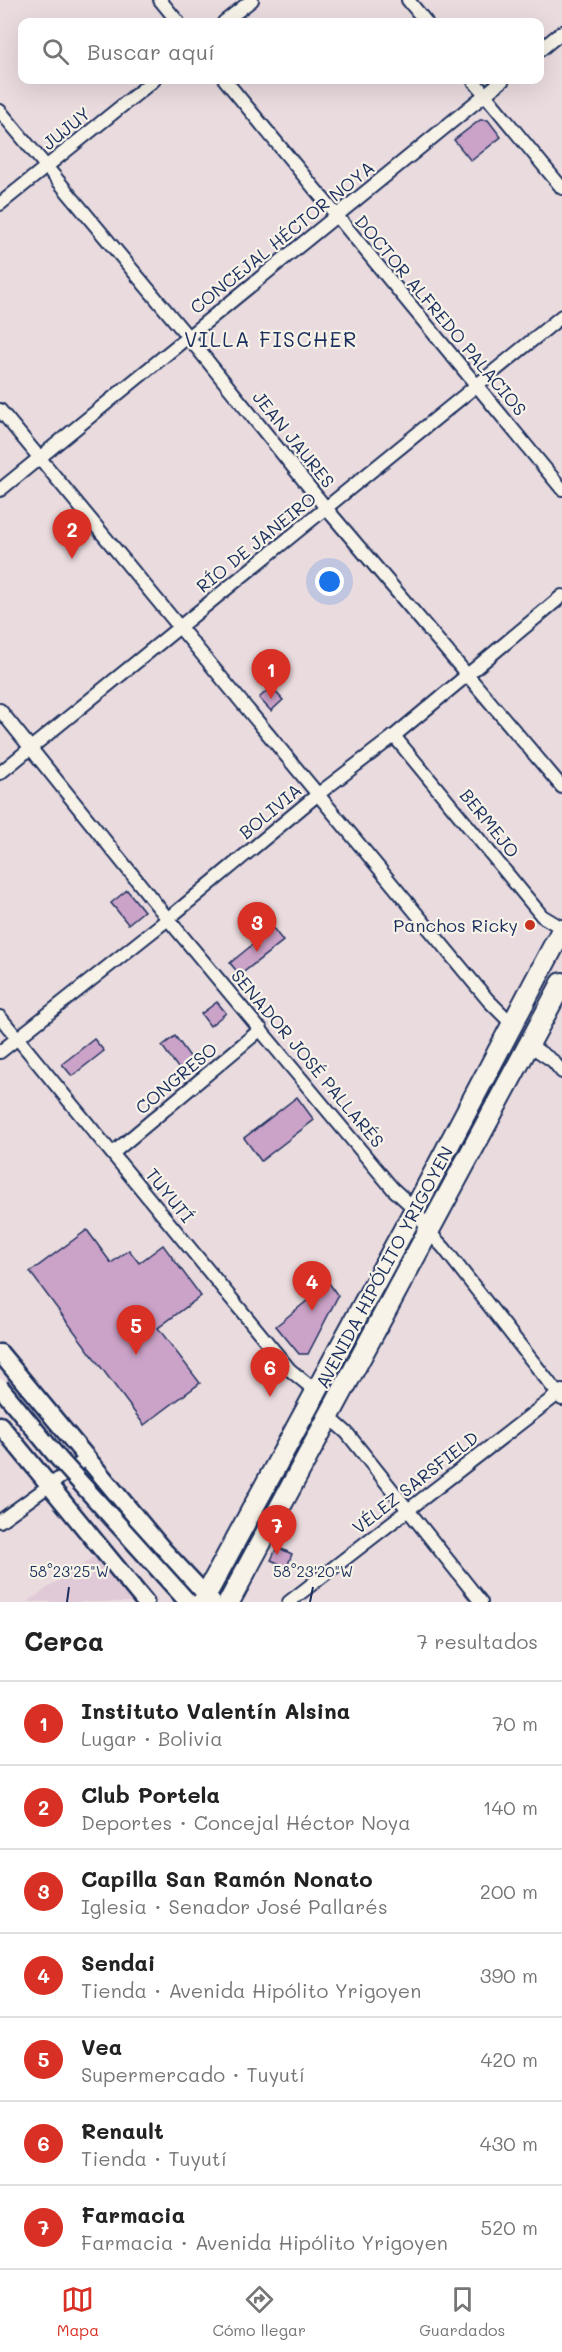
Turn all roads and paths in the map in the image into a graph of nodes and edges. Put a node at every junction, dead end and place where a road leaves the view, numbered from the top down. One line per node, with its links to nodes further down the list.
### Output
1 (160, 0): 4 (street)
2 (252, 0): 5 (street)
3 (408, 0): 6 (street)
4 (175, 18)
5 (229, 18)
6 (423, 18)
7 (562, 32): 8 (street)
8 (544, 47)
9 (149, 84): 15 (street, JUJUY)
10 (228, 84): 18 (street, DOCTOR ALFREDO PALACIOS)
11 (476, 84): 13 (street)
12 (498, 84): 13 (street, CONCEJAL HÉCTOR NOYA)
13 (485, 94): 16 (street); 18 (street, CONCEJAL HÉCTOR NOYA)
14 (0, 111): 15 (street, JEAN JAURES)
15 (46, 167): 17 (street, JUJUY); 20 (street, JEAN JAURES)
16 (562, 188)
17 (0, 204)
18 (336, 216): 20 (street, CONCEJAL HÉCTOR NOYA); 21 (street, DOCTOR ALFREDO PALACIOS)
19 (562, 316): 21 (street, RÍO DE JANEIRO)
20 (189, 338): 23 (street, CONCEJAL HÉCTOR NOYA); 26 (street, JEAN JAURES)
21 (477, 385): 24 (street, DOCTOR ALFREDO PALACIOS); 26 (street, RÍO DE JANEIRO)
22 (0, 410): 23 (street)
23 (39, 458): 25 (street, CONCEJAL HÉCTOR NOYA); 28 (street)
24 (562, 489)
25 (0, 490)
26 (326, 508): 28 (street, RÍO DE JANEIRO); 29 (street, JEAN JAURES)
27 (562, 596): 29 (street, BOLIVIA)
28 (178, 628): 32 (street, RÍO DE JANEIRO); 35 (street)
29 (468, 674): 31 (street, BOLIVIA); 34 (street, JEAN JAURES)
30 (0, 710): 32 (street, SENADOR JOSÉ PALLARÉS)
31 (394, 736): 35 (street, BOLIVIA); 37 (street, BERMEJO)
32 (31, 748): 33 (street, RÍO DE JANEIRO); 36 (street, SENADOR JOSÉ PALLARÉS)
33 (0, 773)
34 (562, 787)
35 (317, 795): 36 (street, BOLIVIA); 40 (street)
36 (168, 919): 41 (street, SENADOR JOSÉ PALLARÉS); 42 (street, BOLIVIA)
37 (562, 929): 40 (main road, AVENIDA HIPÓLITO YRIGOYEN)
38 (562, 983): 43 (main road, AVENIDA HIPÓLITO YRIGOYEN)
39 (0, 1017): 42 (street, TUYUTÍ)
40 (512, 1024): 47 (main road, AVENIDA HIPÓLITO YRIGOYEN)
41 (261, 1029): 46 (street, CONGRESO); 47 (street, SENADOR JOSÉ PALLARÉS)
42 (17, 1038): 44 (street, BOLIVIA); 46 (street, TUYUTÍ)
43 (528, 1044): 45 (street); 48 (main road, AVENIDA HIPÓLITO YRIGOYEN)
44 (0, 1052)
45 (562, 1072)
46 (113, 1154): 51 (street, TUYUTÍ)
47 (415, 1209): 48 (street, SENADOR JOSÉ PALLARÉS); 51 (main road, AVENIDA HIPÓLITO YRIGOYEN)
48 (429, 1232): 52 (street, SENADOR JOSÉ PALLARÉS); 53 (main road, AVENIDA HIPÓLITO YRIGOYEN)
49 (0, 1353): 55 (main road)
50 (0, 1387): 59 (main road, bridge)
51 (317, 1392): 59 (main road, AVENIDA HIPÓLITO YRIGOYEN)
52 (560, 1395): 57 (street, VÉLEZ SARSFIELD)
53 (329, 1417): 57 (street); 61 (main road, AVENIDA HIPÓLITO YRIGOYEN)
54 (0, 1425): 56 (main road)
55 (86, 1459): 56 (street); 59 (main road)
56 (49, 1485): 58 (street); 60 (main road)
57 (409, 1510): 62 (street, VÉLEZ SARSFIELD); 63 (street)
58 (0, 1521)
59 (202, 1600)
60 (145, 1602)
61 (229, 1602)
62 (289, 1602)
63 (481, 1602)

